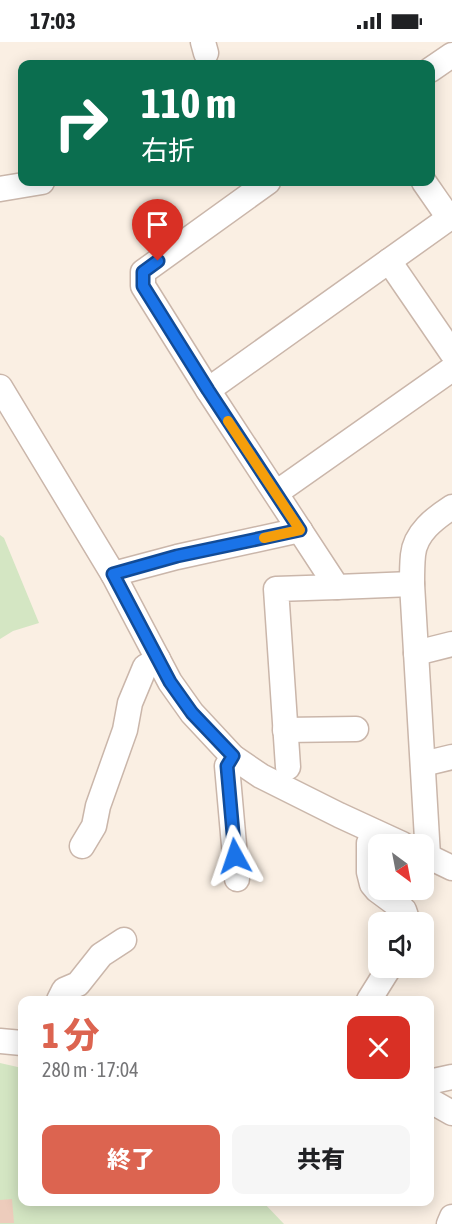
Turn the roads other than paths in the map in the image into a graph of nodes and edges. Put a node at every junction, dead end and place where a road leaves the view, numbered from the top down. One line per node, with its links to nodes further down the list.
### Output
1 (452, 55): 2 (street)
2 (435, 67)
3 (18, 186): 6 (street)
4 (262, 186): 12 (street)
5 (427, 186): 7 (street)
6 (0, 189)
7 (451, 217): 8 (street)
8 (388, 261): 9 (street); 12 (street)
9 (452, 353)
10 (452, 369): 13 (street)
11 (0, 387): 16 (street)
12 (208, 390): 13 (street)
13 (276, 493): 15 (street)
14 (452, 507): 17 (street)
15 (300, 530): 16 (street); 18 (street)
16 (113, 574): 21 (street)
17 (412, 584): 18 (street); 20 (street)
18 (337, 587): 23 (street)
19 (452, 644): 20 (street)
20 (416, 653): 26 (street)
21 (158, 659): 24 (street); 31 (street)
22 (356, 729): 23 (street)
23 (285, 730): 27 (street)
24 (233, 756): 28 (street); 34 (street)
25 (452, 757): 26 (street)
26 (423, 764): 30 (street)
27 (288, 767)
28 (375, 832): 29 (street); 35 (street)
29 (380, 834)
30 (425, 834)
31 (82, 846)
32 (434, 859): 33 (street)
33 (452, 868)
34 (237, 879)
35 (405, 912)
36 (124, 940): 38 (street)
37 (382, 978): 39 (street)
38 (61, 996)
39 (371, 996)
40 (0, 1041): 41 (street)
41 (18, 1043)
42 (452, 1077): 43 (street)
43 (434, 1081)
44 (434, 1103): 45 (street)
45 (452, 1113)
46 (452, 1217): 47 (street)
47 (449, 1224)

